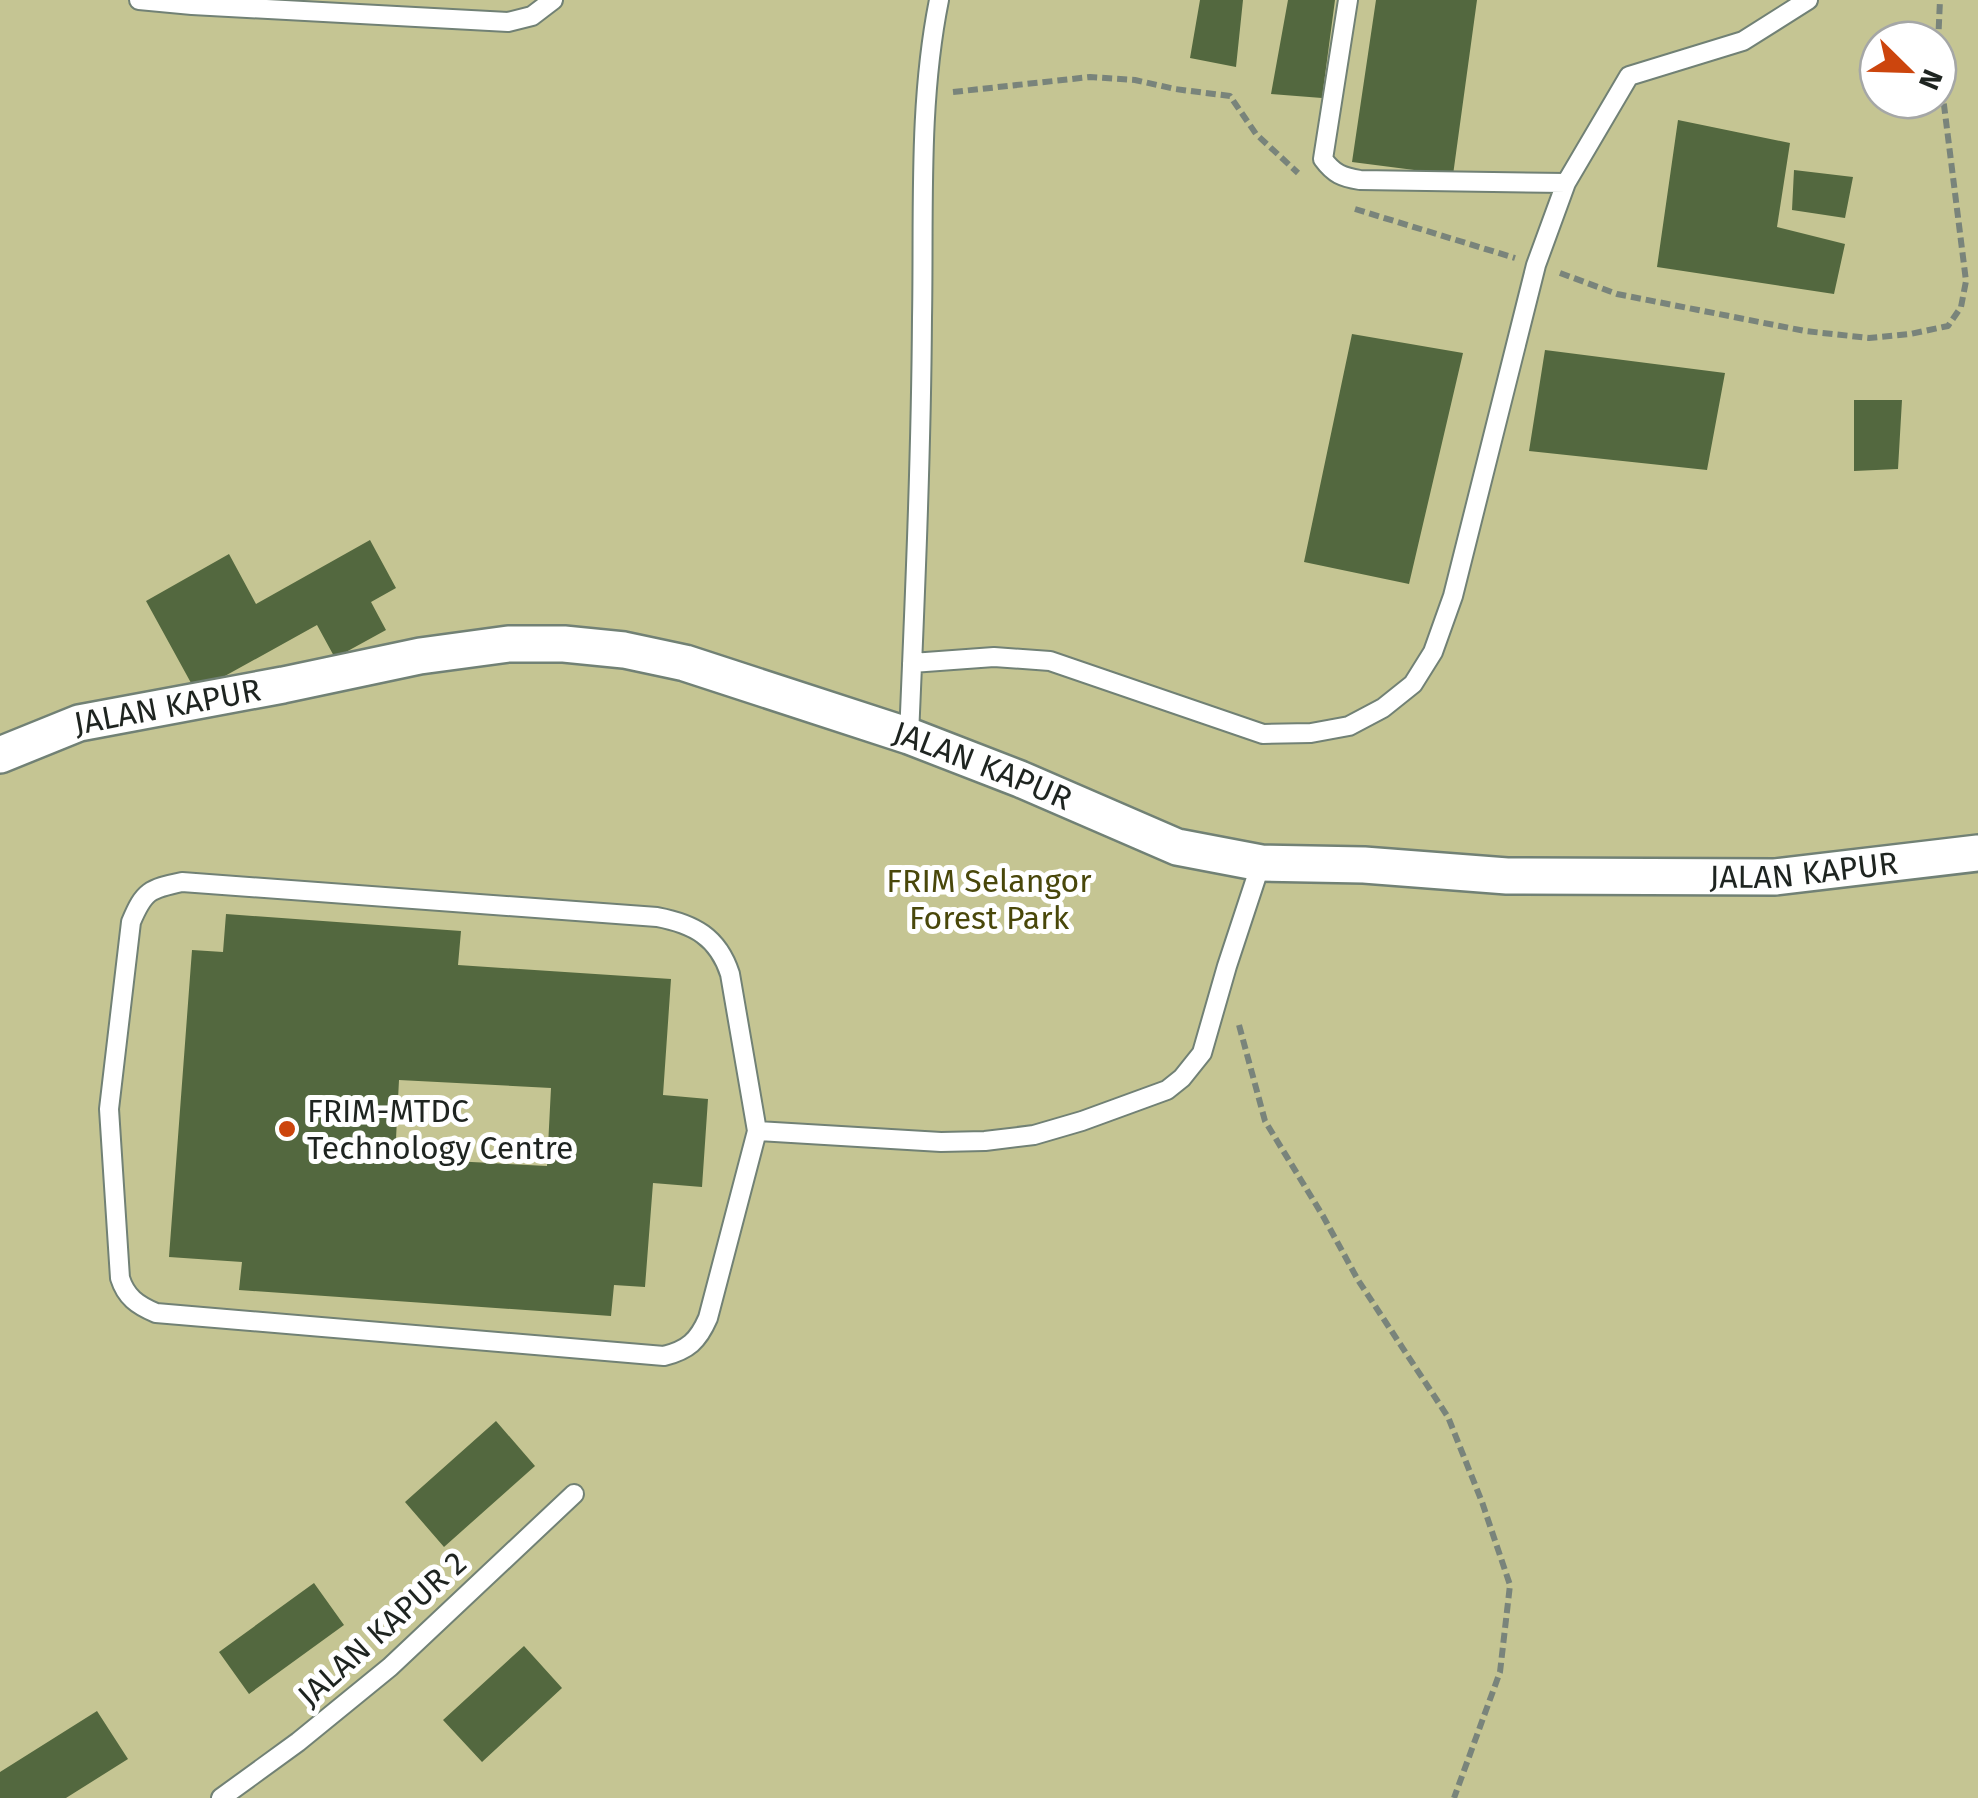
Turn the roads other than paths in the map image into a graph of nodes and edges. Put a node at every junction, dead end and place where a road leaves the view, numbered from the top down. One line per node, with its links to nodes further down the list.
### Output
1 (139, 0): 2 (lane)
2 (553, 0)
3 (939, 0): 7 (lane)
4 (1348, 0): 6 (lane)
5 (1808, 0): 6 (lane)
6 (1566, 183): 7 (lane)
7 (912, 663): 8 (lane)
8 (909, 736): 9 (street, JALAN KAPUR); 11 (street, JALAN KAPUR)
9 (0, 755)
10 (1978, 852): 11 (street, JALAN KAPUR)
11 (1261, 863): 12 (lane)
12 (758, 1131): 12 (lane)
13 (574, 1494): 14 (lane, JALAN KAPUR 2)
14 (221, 1798)

